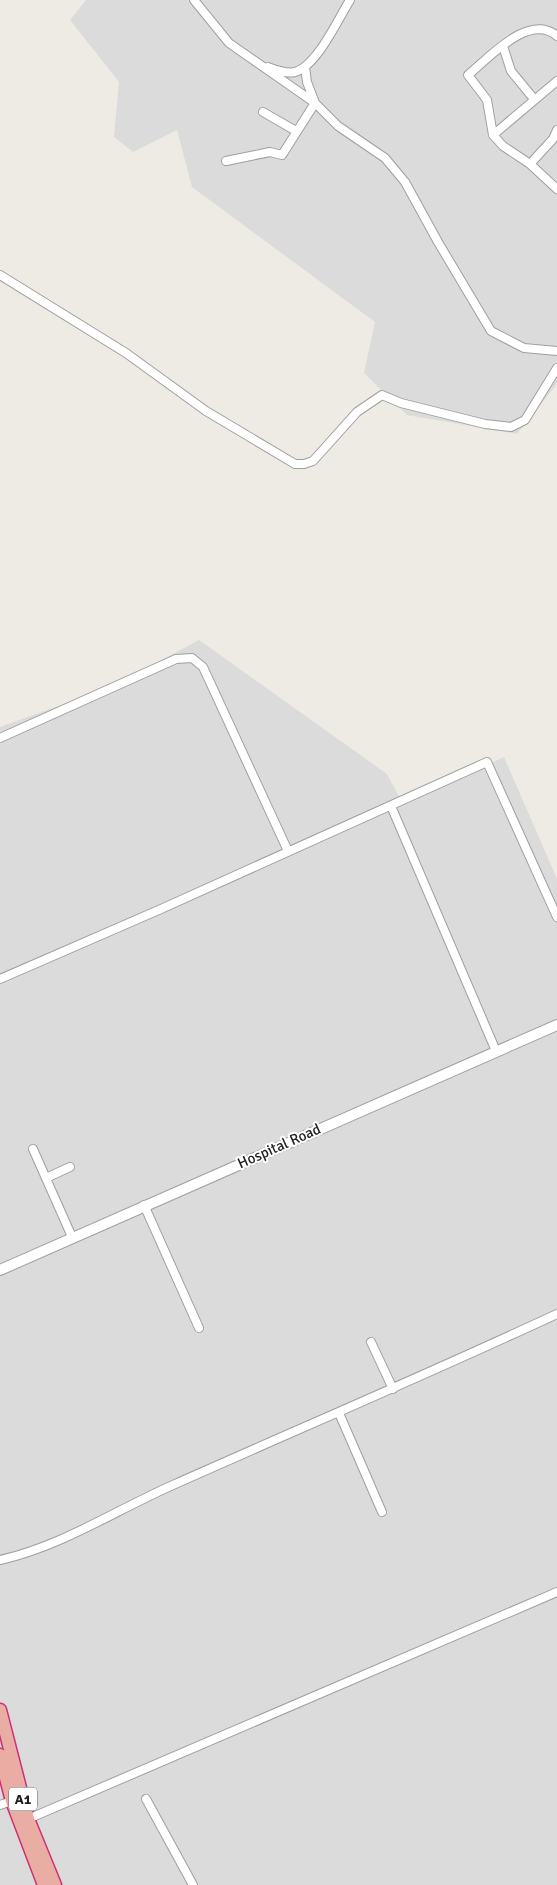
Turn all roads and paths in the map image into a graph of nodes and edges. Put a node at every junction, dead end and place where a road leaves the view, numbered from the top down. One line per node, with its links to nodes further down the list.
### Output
1 (194, 0): 5 (street)
2 (349, 0): 6 (street)
3 (557, 36): 4 (street)
4 (503, 46): 8 (street); 13 (street)
5 (259, 64): 6 (street); 9 (street)
6 (306, 67): 9 (street)
7 (557, 80): 8 (street)
8 (534, 99): 13 (street)
9 (314, 103): 12 (street); 18 (street)
10 (263, 112): 12 (street)
11 (557, 130): 15 (street)
12 (296, 131): 14 (street)
13 (493, 135): 15 (street)
14 (226, 161)
15 (530, 164): 16 (street)
16 (557, 189)
17 (0, 275): 19 (street)
18 (557, 351)
19 (557, 368)
20 (0, 738): 22 (street)
21 (391, 806): 22 (street); 23 (street); 26 (street)
22 (288, 851): 24 (street)
23 (557, 917)
24 (0, 979)
25 (557, 1025): 26 (street, Hospital Road)
26 (496, 1051): 30 (street, Hospital Road)
27 (33, 1149): 29 (street)
28 (70, 1167): 29 (street)
29 (46, 1178): 31 (street)
30 (144, 1205): 31 (street, Hospital Road); 34 (street)
31 (72, 1237): 32 (street, Hospital Road)
32 (1, 1269)
33 (557, 1314): 36 (street)
34 (199, 1328)
35 (371, 1342): 36 (street)
36 (393, 1389): 37 (street)
37 (339, 1414): 38 (street); 39 (street)
38 (382, 1512)
39 (0, 1560)
40 (557, 1592): 45 (street)
41 (0, 1710): 45 (highway, A1)
42 (0, 1755): 44 (highway, A1)
43 (146, 1799): 48 (street)
44 (6, 1803): 46 (highway, A1)
45 (28, 1819): 47 (highway, A1)
46 (44, 1885)
47 (55, 1885)
48 (193, 1885)

